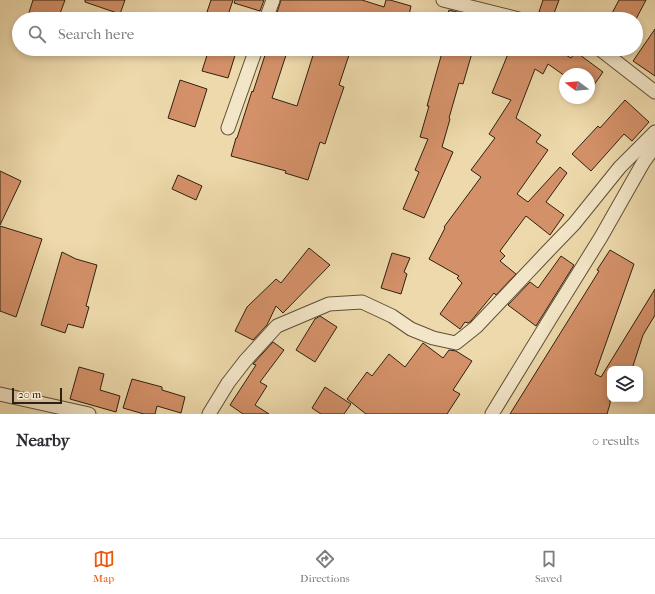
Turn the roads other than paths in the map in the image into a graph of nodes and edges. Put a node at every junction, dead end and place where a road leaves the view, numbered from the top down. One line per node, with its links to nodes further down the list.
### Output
1 (273, 0): 3 (street)
2 (443, 0): 4 (street)
3 (269, 12)
4 (491, 12)
5 (254, 56): 8 (street)
6 (609, 56): 7 (street)
7 (655, 92)
8 (228, 128)
9 (655, 132): 13 (street)
10 (655, 146): 14 (street)
11 (0, 394): 12 (street)
12 (89, 414)
13 (209, 414)
14 (492, 414)

